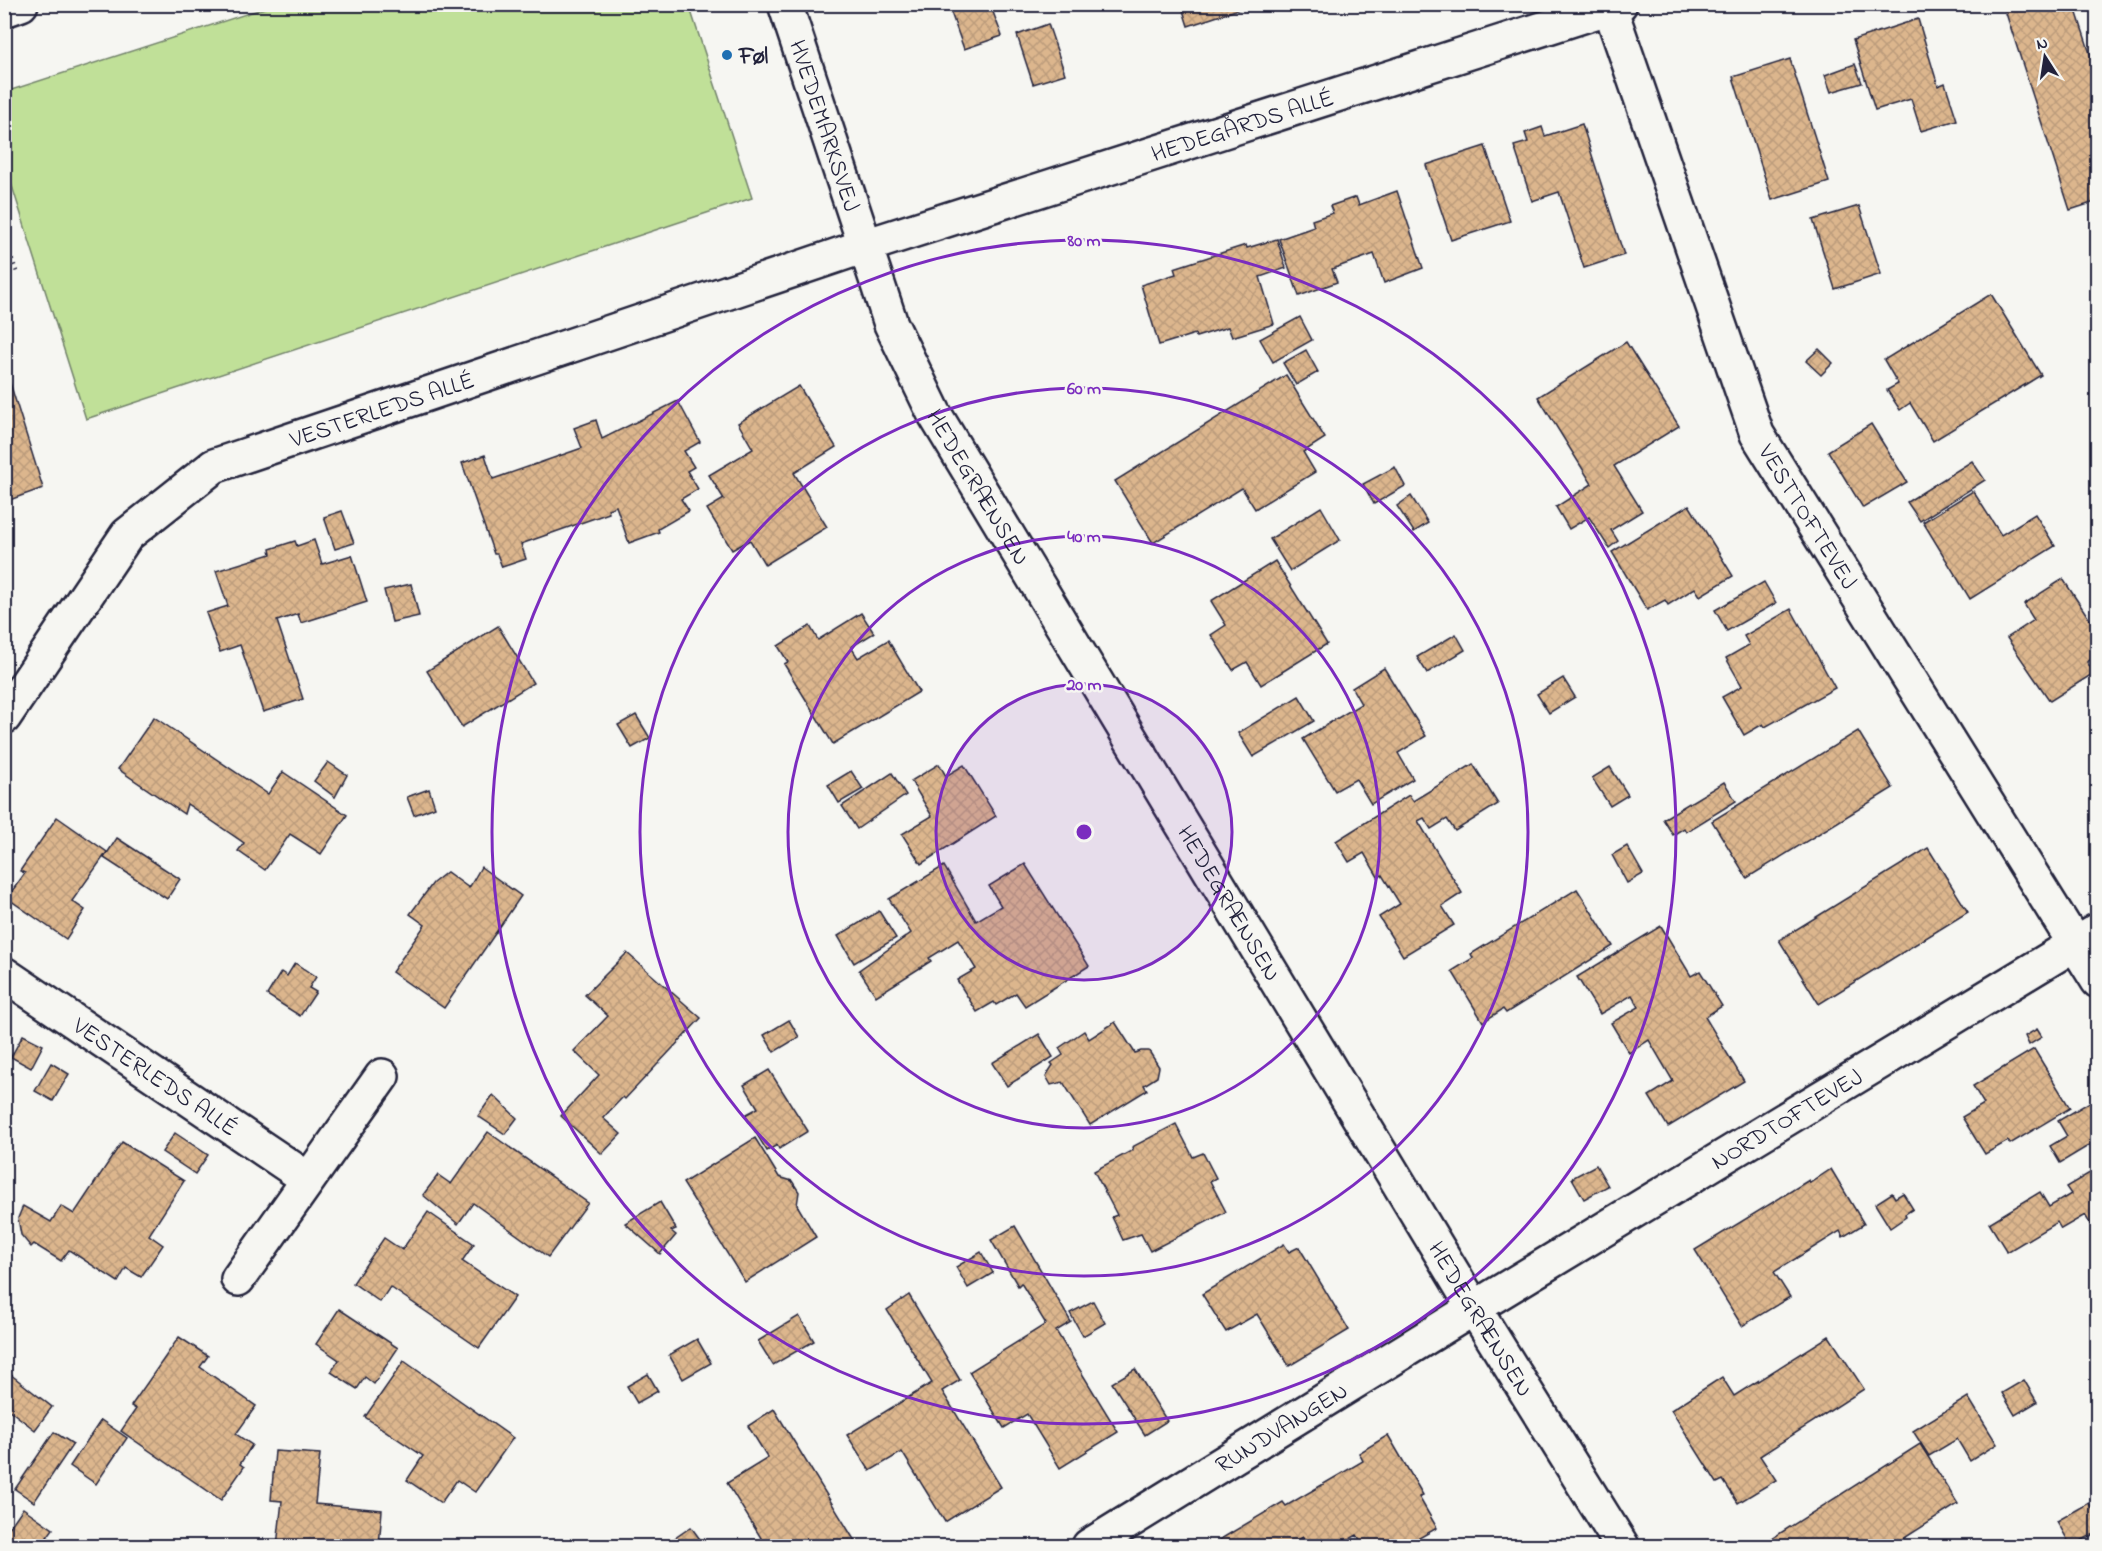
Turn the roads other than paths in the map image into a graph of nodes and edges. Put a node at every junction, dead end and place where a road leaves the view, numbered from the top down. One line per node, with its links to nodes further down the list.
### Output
1 (21, 4): 4 (street)
2 (785, 4): 5 (street, HVEDEMARKSVEJ)
3 (1615, 6): 5 (street, HEDEGÅRDS ALLÉ); 7 (street, VESTTOFTEVEJ)
4 (4, 10)
5 (865, 246): 6 (street, VESTERLEDS ALLÉ); 13 (street, HEDEGRÆNSEN)
6 (4, 717)
7 (2086, 937): 9 (street, VESTTOFTEVEJ); 13 (street, NORDTOFTEVEJ)
8 (4, 974): 11 (street, VESTERLEDS ALLÉ)
9 (2097, 981)
10 (382, 1076): 11 (street)
11 (308, 1179): 12 (street)
12 (238, 1279)
13 (1474, 1308): 14 (street, RUNDVANGEN); 15 (street, HEDEGRÆNSEN)
14 (1089, 1546)
15 (1622, 1546)

